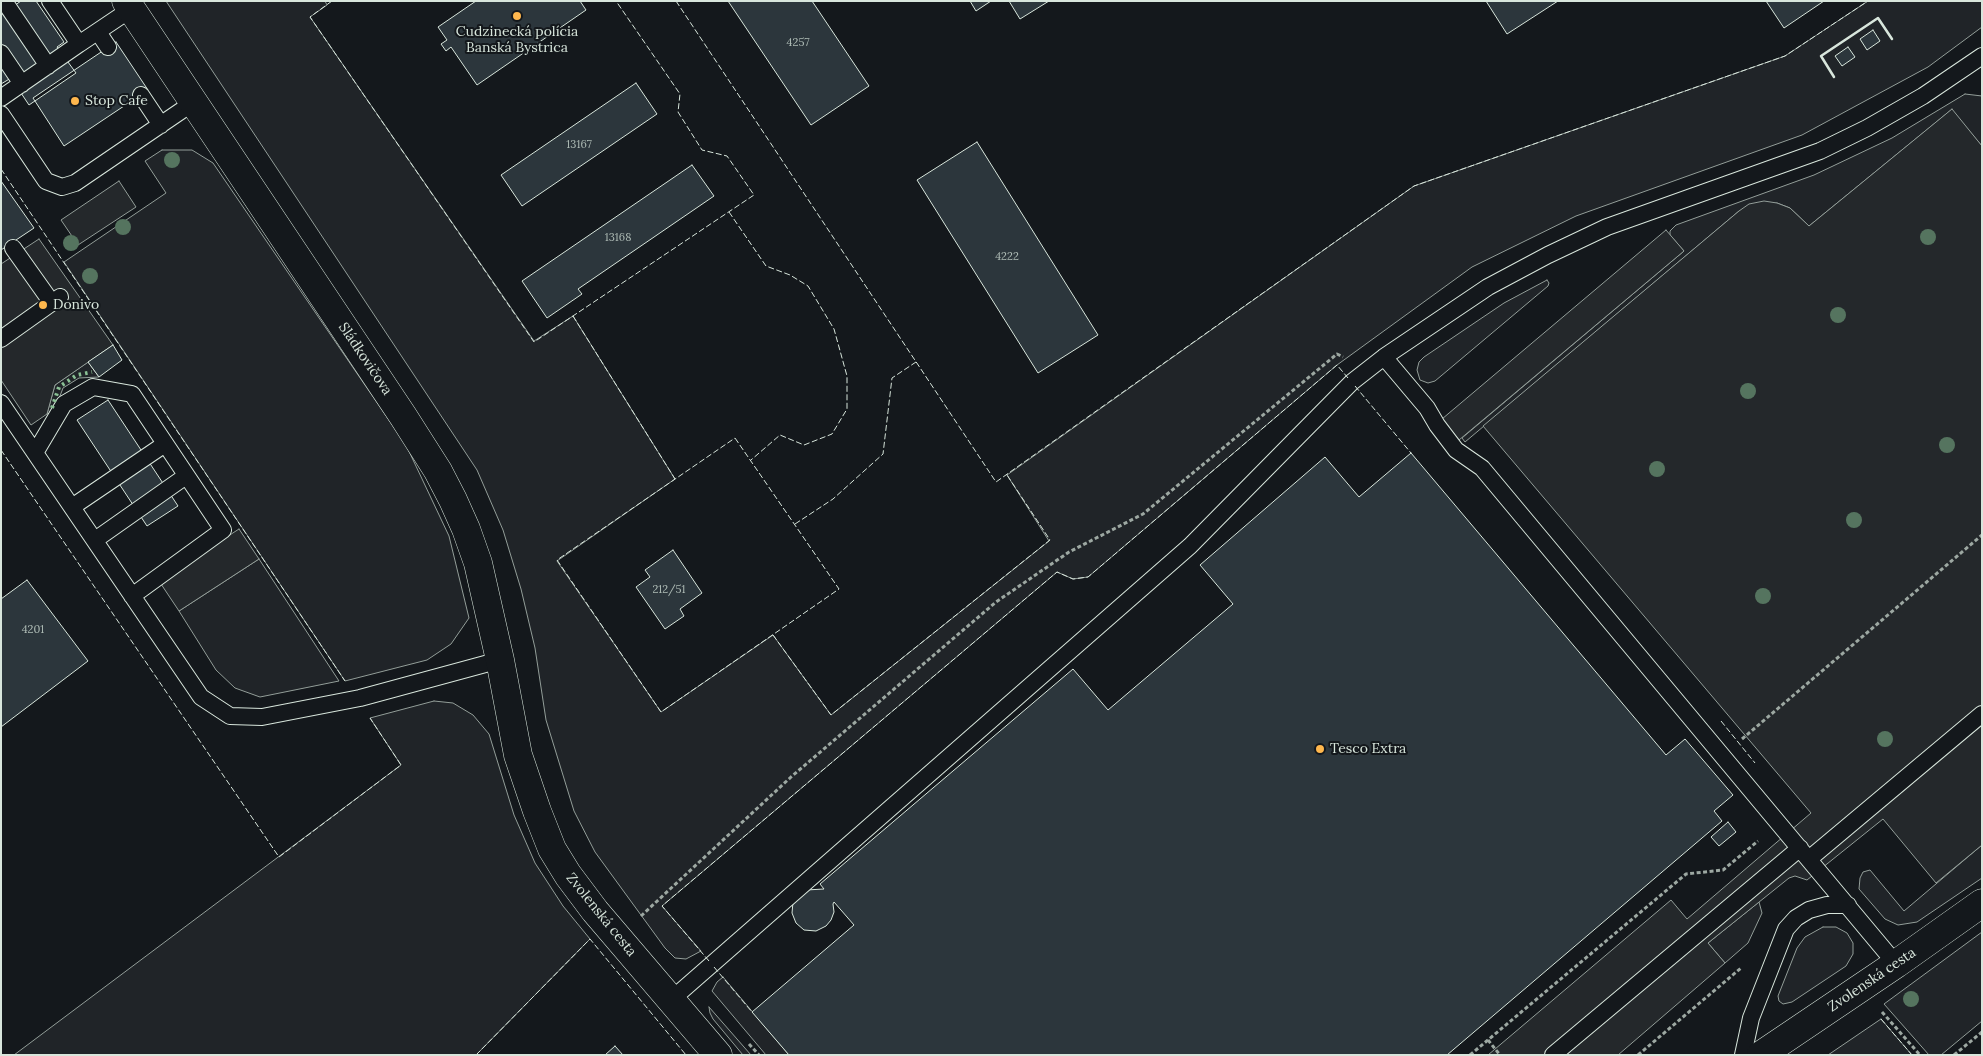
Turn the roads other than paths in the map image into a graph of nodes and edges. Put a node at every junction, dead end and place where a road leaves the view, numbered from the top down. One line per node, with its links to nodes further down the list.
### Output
1 (4, 1): 9 (lane)
2 (50, 1): 5 (lane)
3 (129, 5): 4 (lane); 13 (street, Sládkovičova)
4 (98, 32): 5 (lane); 6 (lane)
5 (79, 44): 9 (lane)
6 (108, 47)
7 (1, 53): 10 (lane)
8 (1982, 56): 18 (lane)
9 (48, 66): 10 (lane)
10 (22, 84): 12 (lane)
11 (140, 95): 15 (lane)
12 (1, 98)
13 (194, 102): 15 (lane); 26 (street, Sládkovičova)
14 (1, 114): 15 (lane)
15 (160, 125)
16 (14, 248): 17 (lane)
17 (1, 339)
18 (1384, 357): 29 (lane); 33 (lane)
19 (1, 403): 21 (lane)
20 (165, 444): 21 (lane); 22 (lane); 23 (lane)
21 (35, 453): 23 (lane)
22 (186, 476): 24 (lane); 25 (lane)
23 (72, 508): 24 (lane)
24 (94, 540): 25 (lane)
25 (132, 596): 26 (lane)
26 (500, 660): 28 (street, Sládkovičova)
27 (1982, 714): 29 (lane)
28 (518, 756): 33 (street, Zvolenská cesta)
29 (1804, 853): 31 (lane); 35 (lane)
30 (1982, 903): 32 (street, Zvolenská cesta)
31 (1848, 905): 32 (lane); 36 (lane)
32 (1896, 964): 37 (street, Zvolenská cesta)
33 (671, 1000): 34 (street, Zvolenská cesta)
34 (718, 1055)
35 (1553, 1055)
36 (1743, 1055)
37 (1761, 1055)

